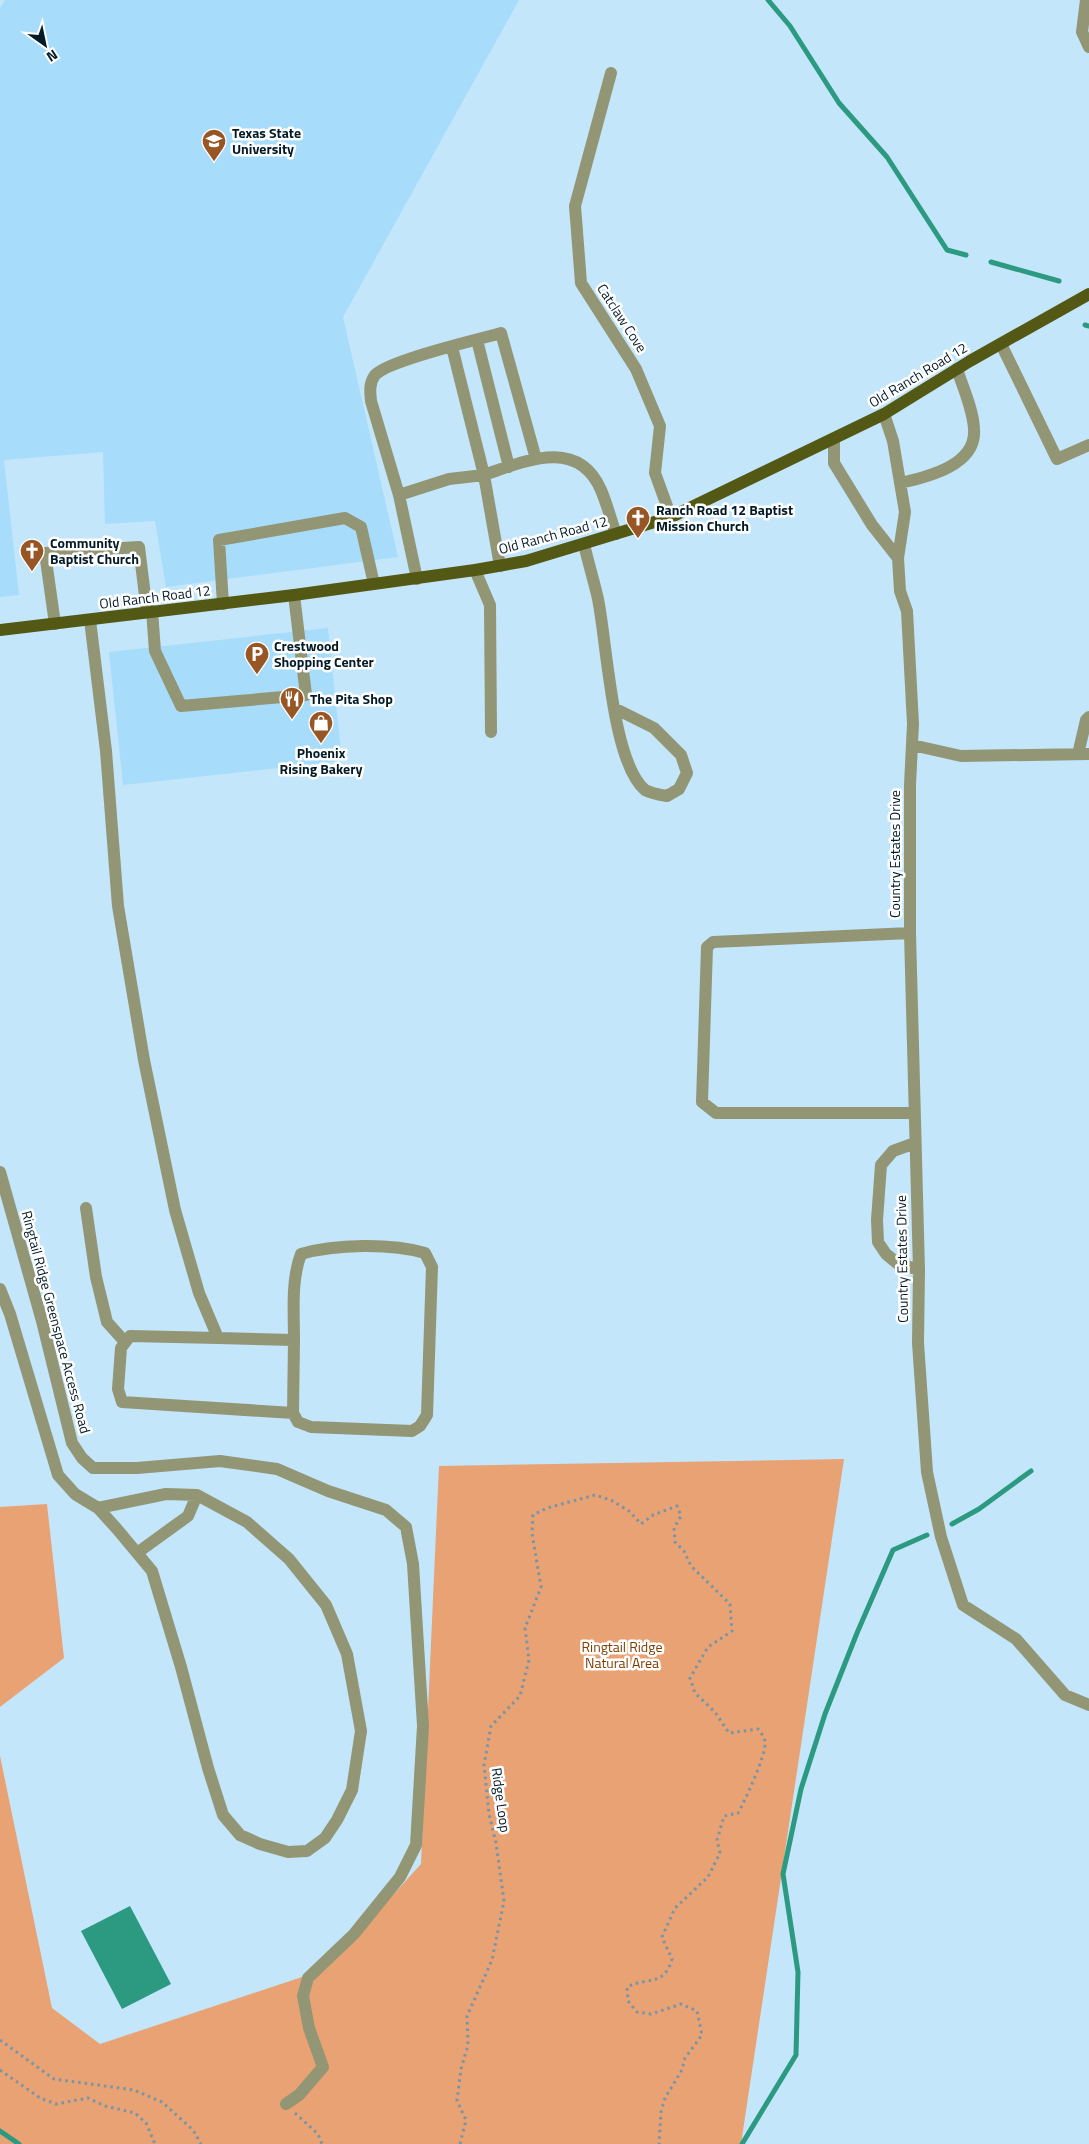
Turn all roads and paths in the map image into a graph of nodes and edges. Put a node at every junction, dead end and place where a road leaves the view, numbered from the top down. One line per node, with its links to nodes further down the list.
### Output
1 (1086, 0): 2 (street)
2 (1089, 47)
3 (611, 73): 17 (street, Catclaw Cove)
4 (1089, 294): 6 (main road, Old Ranch Road 12)
5 (476, 340): 7 (street); 12 (street); 13 (street)
6 (1000, 344): 8 (main road, Old Ranch Road 12); 11 (street)
7 (452, 346): 14 (street); 16 (street)
8 (957, 369): 9 (main road, Old Ranch Road 12); 15 (street)
9 (884, 414): 10 (main road, Old Ranch Road 12); 15 (street, Country Estates Drive)
10 (834, 440): 17 (main road, Old Ranch Road 12); 20 (street)
11 (1089, 445)
12 (536, 459): 13 (street); 18 (street)
13 (509, 467): 14 (street)
14 (484, 475): 16 (street); 21 (street)
15 (900, 483): 20 (street, Country Estates Drive)
16 (399, 495): 23 (street)
17 (670, 517): 18 (main road, Old Ranch Road 12)
18 (616, 534): 19 (main road, Old Ranch Road 12)
19 (584, 544): 21 (main road, Old Ranch Road 12); 31 (street)
20 (898, 558): 34 (street, Country Estates Drive)
21 (500, 566): 22 (main road, Old Ranch Road 12)
22 (475, 570): 23 (main road, Old Ranch Road 12); 33 (street)
23 (417, 579): 24 (main road, Old Ranch Road 12)
24 (374, 584): 25 (main road, Old Ranch Road 12); 26 (street)
25 (294, 595): 26 (main road, Old Ranch Road 12); 27 (street)
26 (223, 604): 27 (main road, Old Ranch Road 12)
27 (150, 611): 28 (main road, Old Ranch Road 12); 29 (street)
28 (90, 620): 29 (main road, Old Ranch Road 12); 43 (street)
29 (55, 624): 30 (main road, Old Ranch Road 12)
30 (0, 630)
31 (614, 708): 31 (street)
32 (1089, 717): 35 (street)
33 (491, 732)
34 (912, 745): 35 (street); 36 (street, Country Estates Drive)
35 (1084, 754)
36 (910, 933): 37 (street, Country Estates Drive); 37 (street)
37 (914, 1113): 38 (street, Country Estates Drive)
38 (915, 1143): 41 (street, Country Estates Drive); 41 (street)
39 (0, 1172): 53 (street, Ringtail Ridge Greenspace Access Road)
40 (86, 1208): 45 (street)
41 (919, 1270): 50 (street, Country Estates Drive)
42 (0, 1289): 48 (street)
43 (218, 1338): 44 (street); 45 (street)
44 (294, 1340): 46 (street); 46 (street)
45 (125, 1342): 46 (street)
46 (292, 1413)
47 (197, 1495): 48 (street); 49 (street); 49 (street)
48 (98, 1508): 49 (street)
49 (137, 1553)
50 (1089, 1705)
51 (0, 2040): 55 (path)
52 (0, 2070): 54 (path)
53 (286, 2104): 56 (path)
54 (154, 2144)
55 (201, 2144)
56 (322, 2144)
57 (460, 2144): 58 (path, Ridge Loop)
58 (659, 2144)

